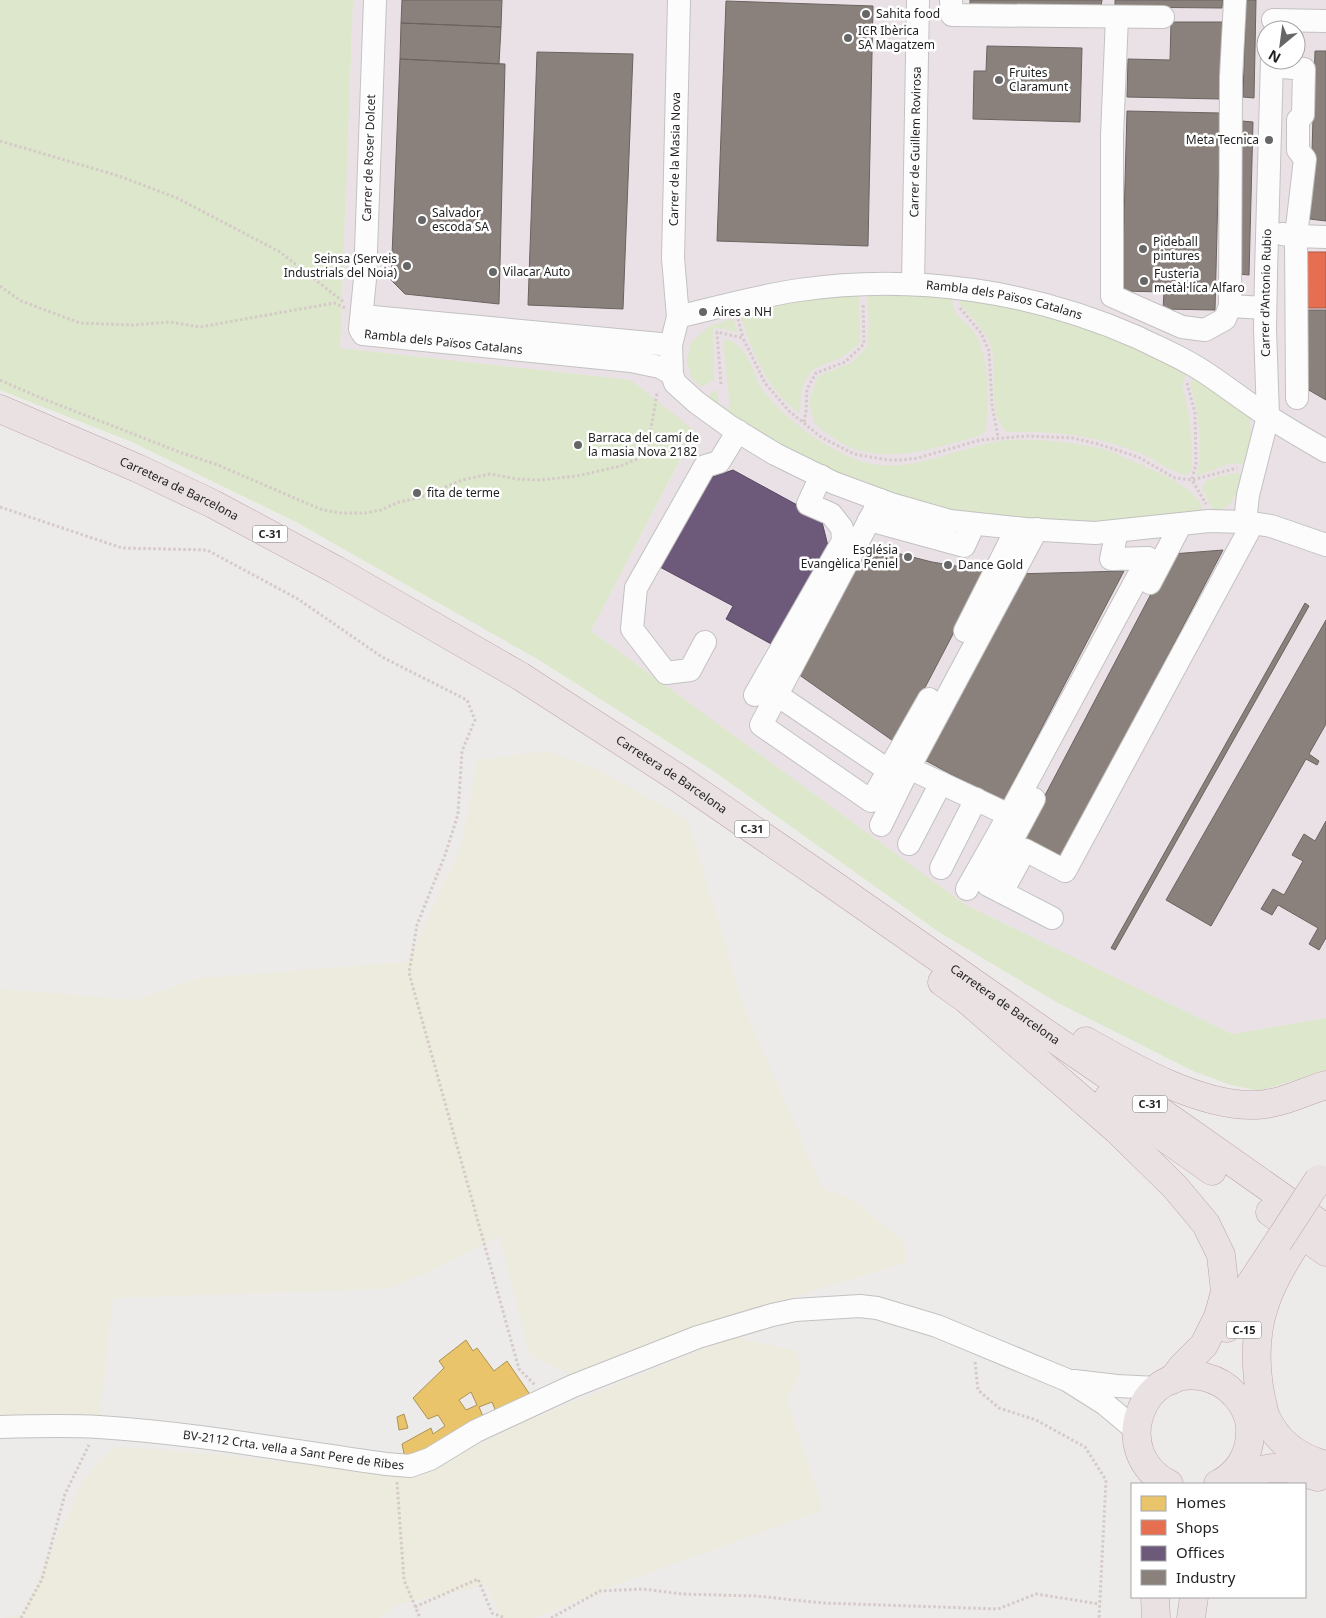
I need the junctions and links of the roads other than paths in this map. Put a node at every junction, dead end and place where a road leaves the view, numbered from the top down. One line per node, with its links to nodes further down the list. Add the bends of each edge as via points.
1 (375, 0): 19 (street, Carrer de Roser Dolcet)
2 (679, 0): 20 (street, Carrer de la Masia Nova, via 673,258)
3 (1235, 0): 17 (street, via 1231,77)
4 (951, 5): 5 (street); 6 (street, via 952,15)
5 (918, 6): 15 (street, Carrer de Guillem Rovirosa)
6 (1117, 17): 7 (street); 16 (street, via 1112,136)
7 (1163, 17)
8 (1274, 17): 9 (street)
9 (1326, 21)
10 (1272, 70): 12 (street, Carrer d'Antonio Rubio)
11 (1304, 70): 13 (street, via 1298,150 1305,159)
12 (1267, 235): 13 (street); 18 (street, Carrer d'Antonio Rubio)
13 (1296, 236): 14 (street); 24 (street)
14 (1326, 237)
15 (913, 284): 20 (street, Rambla dels Països Catalans, via 864,284 799,290); 21 (street, Rambla dels Països Catalans, via 958,287 1039,302)
16 (1112, 296): 17 (street, via 1182,327 1205,330 1226,319); 21 (street)
17 (1230, 306): 18 (street)
18 (1266, 308): 26 (street, Carrer d'Antonio Rubio)
19 (362, 316): 22 (street, Rambla dels Països Catalans); 23 (street, Rambla dels Països Catalans, via 360,329 363,334 631,361 660,367)
20 (678, 317): 22 (street)
21 (1107, 324): 26 (street, Rambla dels Països Catalans, via 1194,365)
22 (671, 345): 23 (street)
23 (673, 379): 27 (street, Rambla dels Països Catalans, via 696,402)
24 (1297, 398)
25 (0, 409): 39 (highway, Carretera de Barcelona / C-31, via 214,504 336,570)
26 (1268, 416): 28 (street, Rambla dels Països Catalans); 32 (street, Carrer d'Antonio Rubio, via 1248,495)
27 (738, 431): 29 (street, Rambla dels Països Catalans, via 775,454); 38 (street, via 719,462 705,466 636,588 632,629 666,673 690,670)
28 (1326, 451)
29 (821, 476): 30 (street, Rambla dels Països Catalans); 40 (street, via 808,504 831,514 842,528 843,541)
30 (880, 500): 31 (street); 33 (street, Rambla dels Països Catalans, via 950,521)
31 (869, 520): 33 (street, via 964,546); 40 (street)
32 (1248, 522): 34 (street, Rambla dels Països Catalans); 37 (street, Rambla dels Països Catalans, via 1271,526); 49 (street, Carrer d'Antonio Rubio, via 1065,871 1025,850)
33 (974, 524): 35 (street, Rambla dels Països Catalans)
34 (1182, 524): 36 (street, Rambla dels Països Catalans); 49 (street, via 988,885)
35 (1027, 529): 36 (street, Rambla dels Països Catalans); 41 (street, via 950,661)
36 (1117, 531): 44 (street, via 1111,559 1148,558)
37 (1326, 545)
38 (705, 642)
39 (527, 681): 51 (highway, Carretera de Barcelona / C-31, via 678,778); 52 (highway, via 530,694 754,847 966,999)
40 (766, 695): 41 (street); 41 (street, via 761,725 871,801)
41 (899, 769): 42 (street); 45 (street)
42 (941, 783): 43 (street); 46 (street)
43 (976, 799): 44 (street); 47 (street)
44 (1009, 815): 48 (street)
45 (880, 825)
46 (909, 844)
47 (941, 868)
48 (967, 889)
49 (1002, 892): 50 (street)
50 (1052, 918)
51 (973, 981): 53 (highway, via 993,984 1114,1057 1197,1095 1256,1105 1288,1099); 55 (highway, Carretera de Barcelona / C-31)
52 (986, 1017): 56 (highway, via 1011,1030); 59 (highway, via 1117,1130 1175,1187 1206,1224 1220,1255 1225,1292 1218,1317 1204,1345 1182,1367)
53 (1326, 1085)
54 (1324, 1181): 57 (highway, C-15)
55 (1326, 1228)
56 (1326, 1252)
57 (1284, 1253): 59 (highway, C-15, via 1247,1289 1211,1356); 60 (highway, C-15, via 1257,1298 1243,1333 1238,1367); 63 (highway, via 1265,1303 1256,1348 1265,1416 1296,1454)
58 (1068, 1380): 59 (street, via 1117,1386); 61 (street, BV-2112 Crta. vella a Sant Pere de Ribes, via 917,1319 864,1306 796,1310 698,1337 573,1386 476,1431 430,1459 410,1466 99,1427); 62 (street, via 1105,1404)
59 (1173, 1382): 60 (highway, C-15, via 1205,1377 1220,1382); 62 (highway, C-15, via 1150,1396 1141,1410)
60 (1242, 1403): 65 (highway, C-15, via 1249,1421 1250,1442 1242,1462)
61 (0, 1427)
62 (1136, 1430): 64 (highway, C-15, via 1139,1450)
63 (1326, 1464)
64 (1157, 1479)
65 (1225, 1480): 66 (highway, via 1272,1468 1287,1468)
66 (1326, 1480)
67 (1326, 1487): 68 (highway)
68 (1306, 1489)
69 (1155, 1598): 72 (highway)
70 (1181, 1598): 73 (highway)
71 (1194, 1598): 74 (highway)
72 (1156, 1618)
73 (1182, 1618)
74 (1191, 1618)

